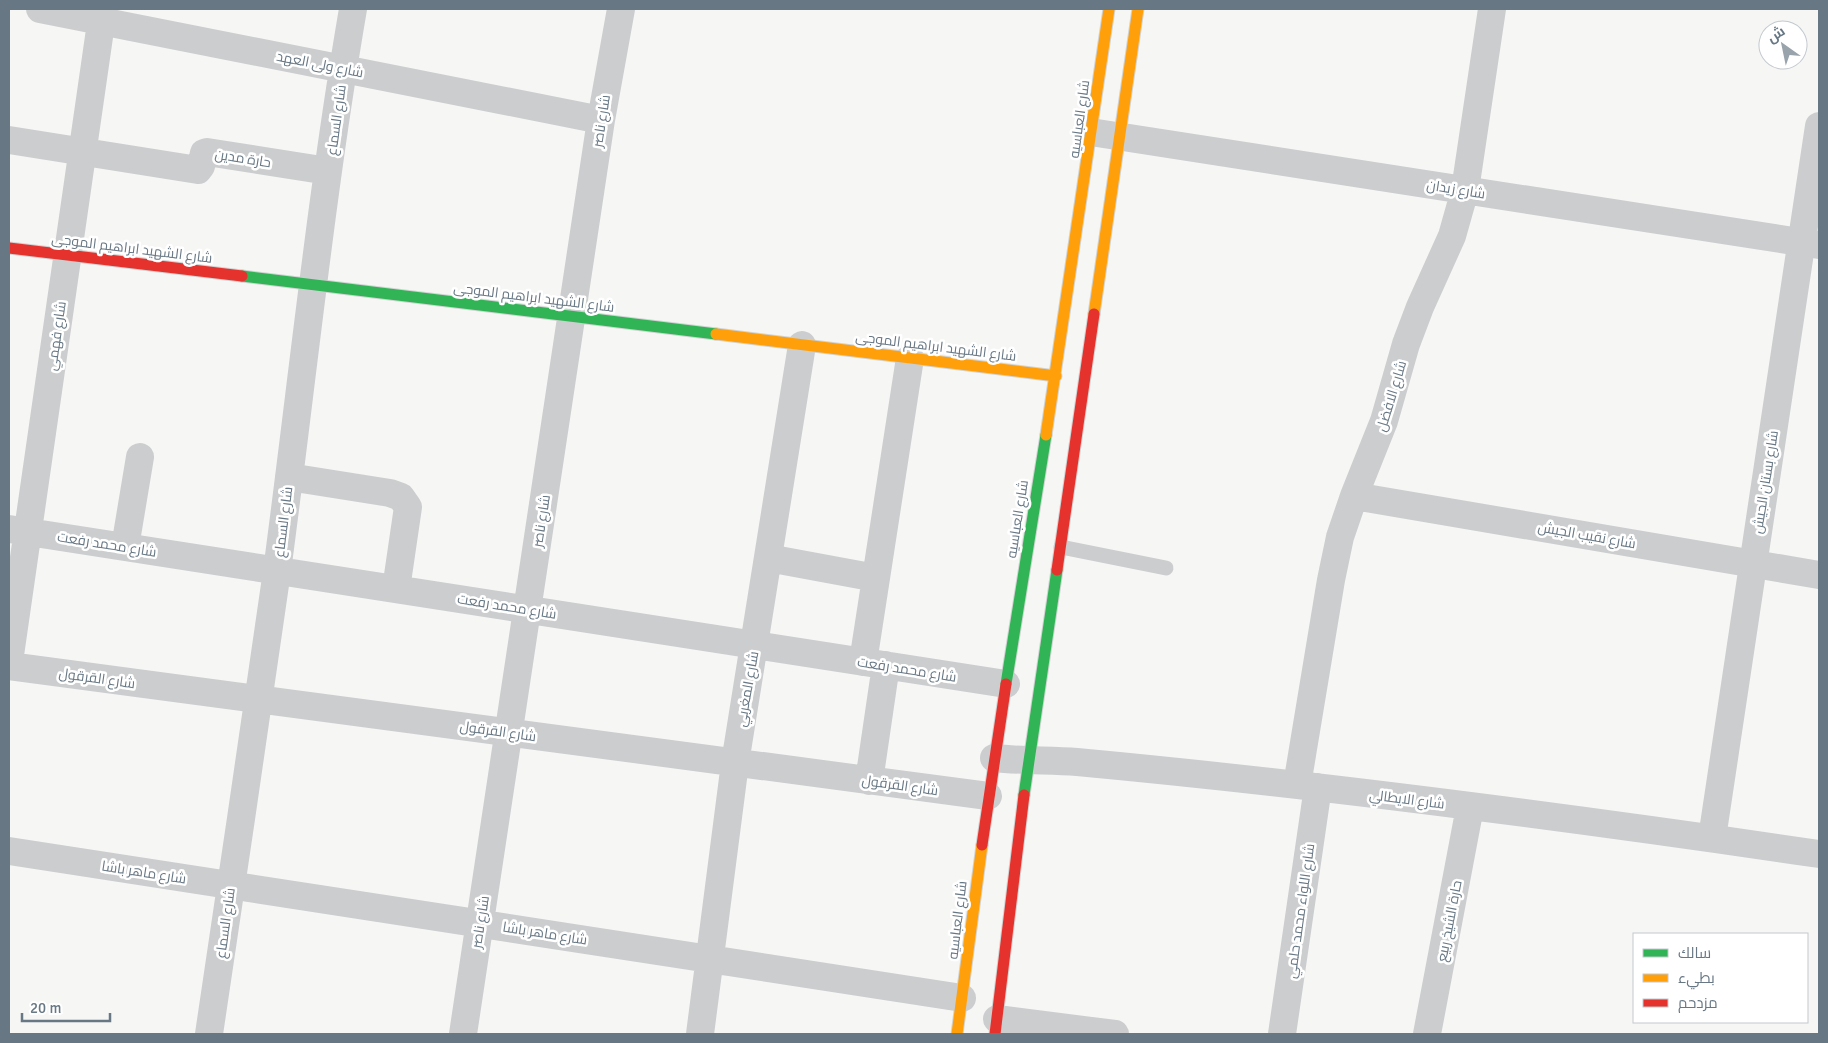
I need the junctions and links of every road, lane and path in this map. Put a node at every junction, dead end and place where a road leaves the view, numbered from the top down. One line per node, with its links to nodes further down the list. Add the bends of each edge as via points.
1 (40, 9): 7 (street, شارع ولى العهد)
2 (353, 9): 8 (street, شارع السماع)
3 (621, 9): 9 (street, شارع ناصر)
4 (1108, 9): 11 (main road, شارع العباسيه)
5 (1138, 9): 12 (main road)
6 (1492, 9): 16 (street, شارع الافضل)
7 (102, 15): 8 (street, شارع ولى العهد); 14 (street, شارع فهمي)
8 (343, 69): 9 (street, شارع ولى العهد); 15 (street, شارع السماع)
9 (601, 120): 21 (street, شارع ناصر)
10 (1819, 126): 17 (street, شارع بستان الجيش)
11 (1092, 132): 12 (street, شارع زيدان); 24 (main road, شارع العباسيه)
12 (1120, 136): 16 (street, شارع زيدان); 30 (main road)
13 (9, 140): 14 (street)
14 (82, 152): 15 (street, حارة مدين, via 198,170 207,152); 19 (street, شارع فهمي)
15 (328, 171): 20 (street, شارع السماع)
16 (1465, 190): 17 (street, شارع زيدان); 27 (street, شارع الافضل, via 1452,236 1416,316 1384,421)
17 (1810, 244): 32 (street, شارع بستان الجيش)
18 (9, 248): 19 (main road, شارع الشهيد ابراهيم الموجى)
19 (67, 255): 20 (main road, شارع الشهيد ابراهيم الموجى); 28 (street, شارع فهمي)
20 (313, 285): 21 (main road, شارع الشهيد ابراهيم الموجى); 26 (street, شارع السماع)
21 (571, 317): 22 (main road, شارع الشهيد ابراهيم الموجى); 38 (street, شارع ناصر)
22 (802, 345): 23 (main road, شارع الشهيد ابراهيم الموجى); 31 (street, شارع المغربي)
23 (910, 358): 24 (main road, شارع الشهيد ابراهيم الموجى); 36 (street)
24 (1056, 376): 42 (main road, شارع العباسيه)
25 (140, 457): 29 (street)
26 (289, 477): 34 (street, شارع السماع); 37 (street, via 401,497 408,507)
27 (1354, 496): 32 (street, شارع نقيب الجيش); 49 (street, شارع الافضل, via 1336,559)
28 (18, 530): 29 (street, شارع محمد رفعت); 40 (street, شارع فهمي)
29 (125, 547): 34 (street, شارع محمد رفعت)
30 (1061, 547): 33 (lane); 46 (main road)
31 (768, 558): 36 (street); 39 (street, شارع المغربي)
32 (1753, 564): 35 (street, شارع نقيب الجيش); 52 (street, شارع بستان الجيش)
33 (1166, 568)
34 (277, 570): 37 (street, شارع محمد رفعت); 43 (street, شارع السماع)
35 (1819, 575)
36 (876, 578): 41 (street)
37 (396, 589): 38 (street, شارع محمد رفعت)
38 (528, 610): 39 (street, شارع محمد رفعت); 44 (street, شارع ناصر)
39 (754, 645): 41 (street, شارع محمد رفعت); 47 (street, شارع المغربي)
40 (9, 664): 43 (street, شارع القرقول)
41 (875, 664): 42 (street, شارع محمد رفعت); 48 (street)
42 (1006, 684): 45 (main road, شارع العباسيه)
43 (258, 699): 44 (street, شارع القرقول); 55 (street, شارع السماع)
44 (509, 732): 47 (street, شارع القرقول); 56 (street, شارع ناصر)
45 (994, 758): 46 (street, شارع الايطالي); 50 (main road, شارع العباسيه)
46 (1028, 761): 49 (street, شارع الايطالي, via 1075,762); 59 (main road)
47 (734, 763): 48 (street, شارع القرقول); 57 (street, شارع المغربي)
48 (869, 780): 50 (street, شارع القرقول)
49 (1307, 786): 51 (street, شارع الايطالي); 65 (street, شارع اللواء محمد حلمي)
50 (988, 796): 58 (main road, شارع العباسيه)
51 (1470, 807): 52 (street, شارع الايطالي); 66 (street, حارة الشيخ ربيع)
52 (1712, 838): 54 (street, شارع الايطالي)
53 (9, 851): 55 (street, شارع ماهر باشا)
54 (1819, 854)
55 (231, 885): 56 (street, شارع ماهر باشا); 60 (street, شارع السماع)
56 (480, 923): 57 (street, شارع ماهر باشا); 61 (street, شارع ناصر)
57 (710, 958): 58 (street, شارع ماهر باشا); 62 (street, شارع المغربي)
58 (962, 998): 63 (main road, شارع العباسيه)
59 (996, 1027): 64 (street)
60 (209, 1034)
61 (463, 1034)
62 (700, 1034)
63 (957, 1034)
64 (1114, 1034)
65 (1282, 1034)
66 (1427, 1034)

